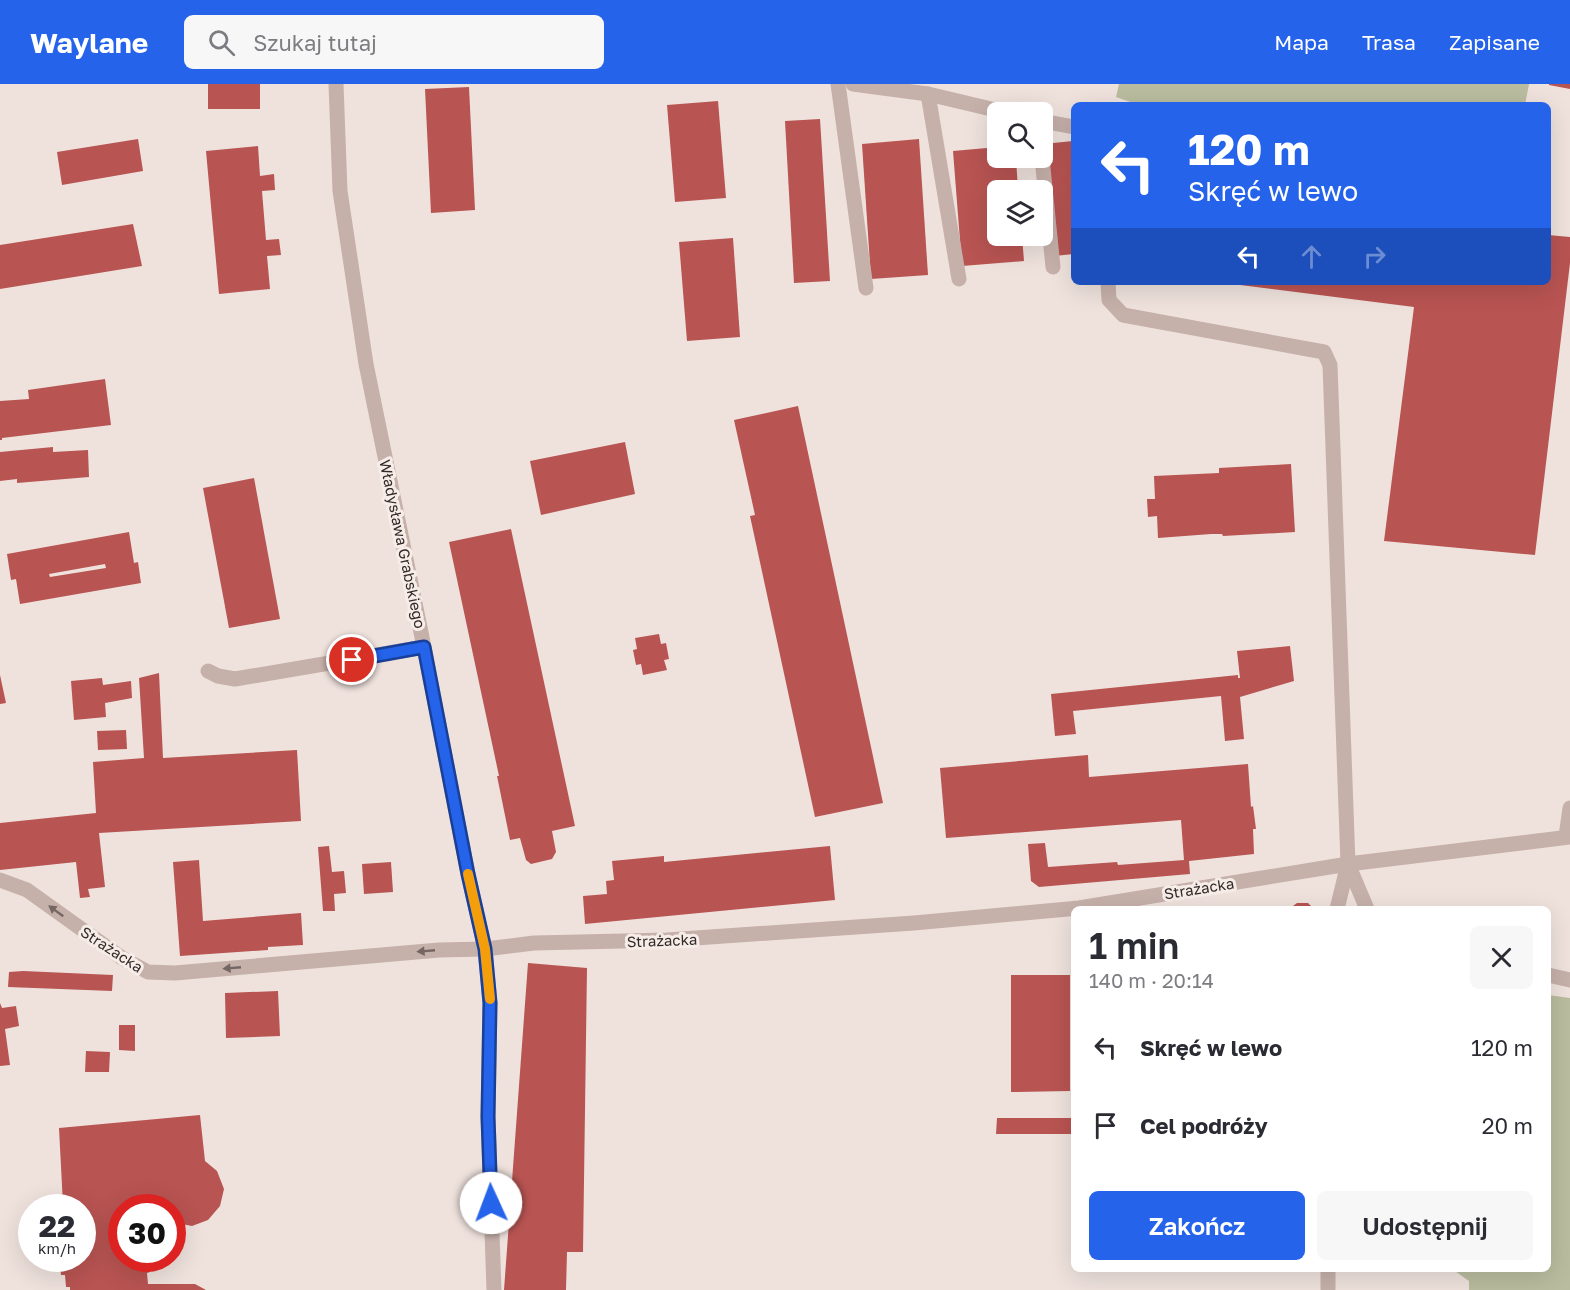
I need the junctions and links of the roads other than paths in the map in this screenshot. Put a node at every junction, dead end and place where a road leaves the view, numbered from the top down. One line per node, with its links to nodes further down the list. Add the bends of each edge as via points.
1 (336, 84): 13 (street, Władysława Grabskiego, via 339,191 362,341)
2 (838, 84): 12 (street)
3 (853, 84): 4 (street)
4 (928, 94): 5 (street); 10 (street)
5 (987, 108)
6 (1053, 124): 7 (street)
7 (1071, 127)
8 (1043, 168): 9 (street)
9 (1053, 267)
10 (959, 279)
11 (1108, 285): 17 (street, via 1109,300 1123,315 1324,352 1330,365)
12 (866, 288)
13 (424, 647): 14 (street, via 235,679); 23 (street, Władysława Grabskiego)
14 (208, 671)
15 (1570, 808): 16 (street)
16 (1568, 836): 17 (street, Strażacka)
17 (1348, 864): 19 (street, Strażacka); 20 (street); 21 (street)
18 (0, 880): 23 (street, Strażacka, one-way to 18, via 148,972 27,890)
19 (1092, 906)
20 (1338, 906)
21 (1365, 906)
22 (1071, 909): 23 (street, Strażacka, via 803,932 534,943)
23 (485, 949): 27 (street, Władysława Grabskiego, via 490,1003 488,1117)
24 (1551, 976): 25 (street)
25 (1570, 980)
26 (1328, 1272): 28 (street)
27 (494, 1290)
28 (1328, 1290)

